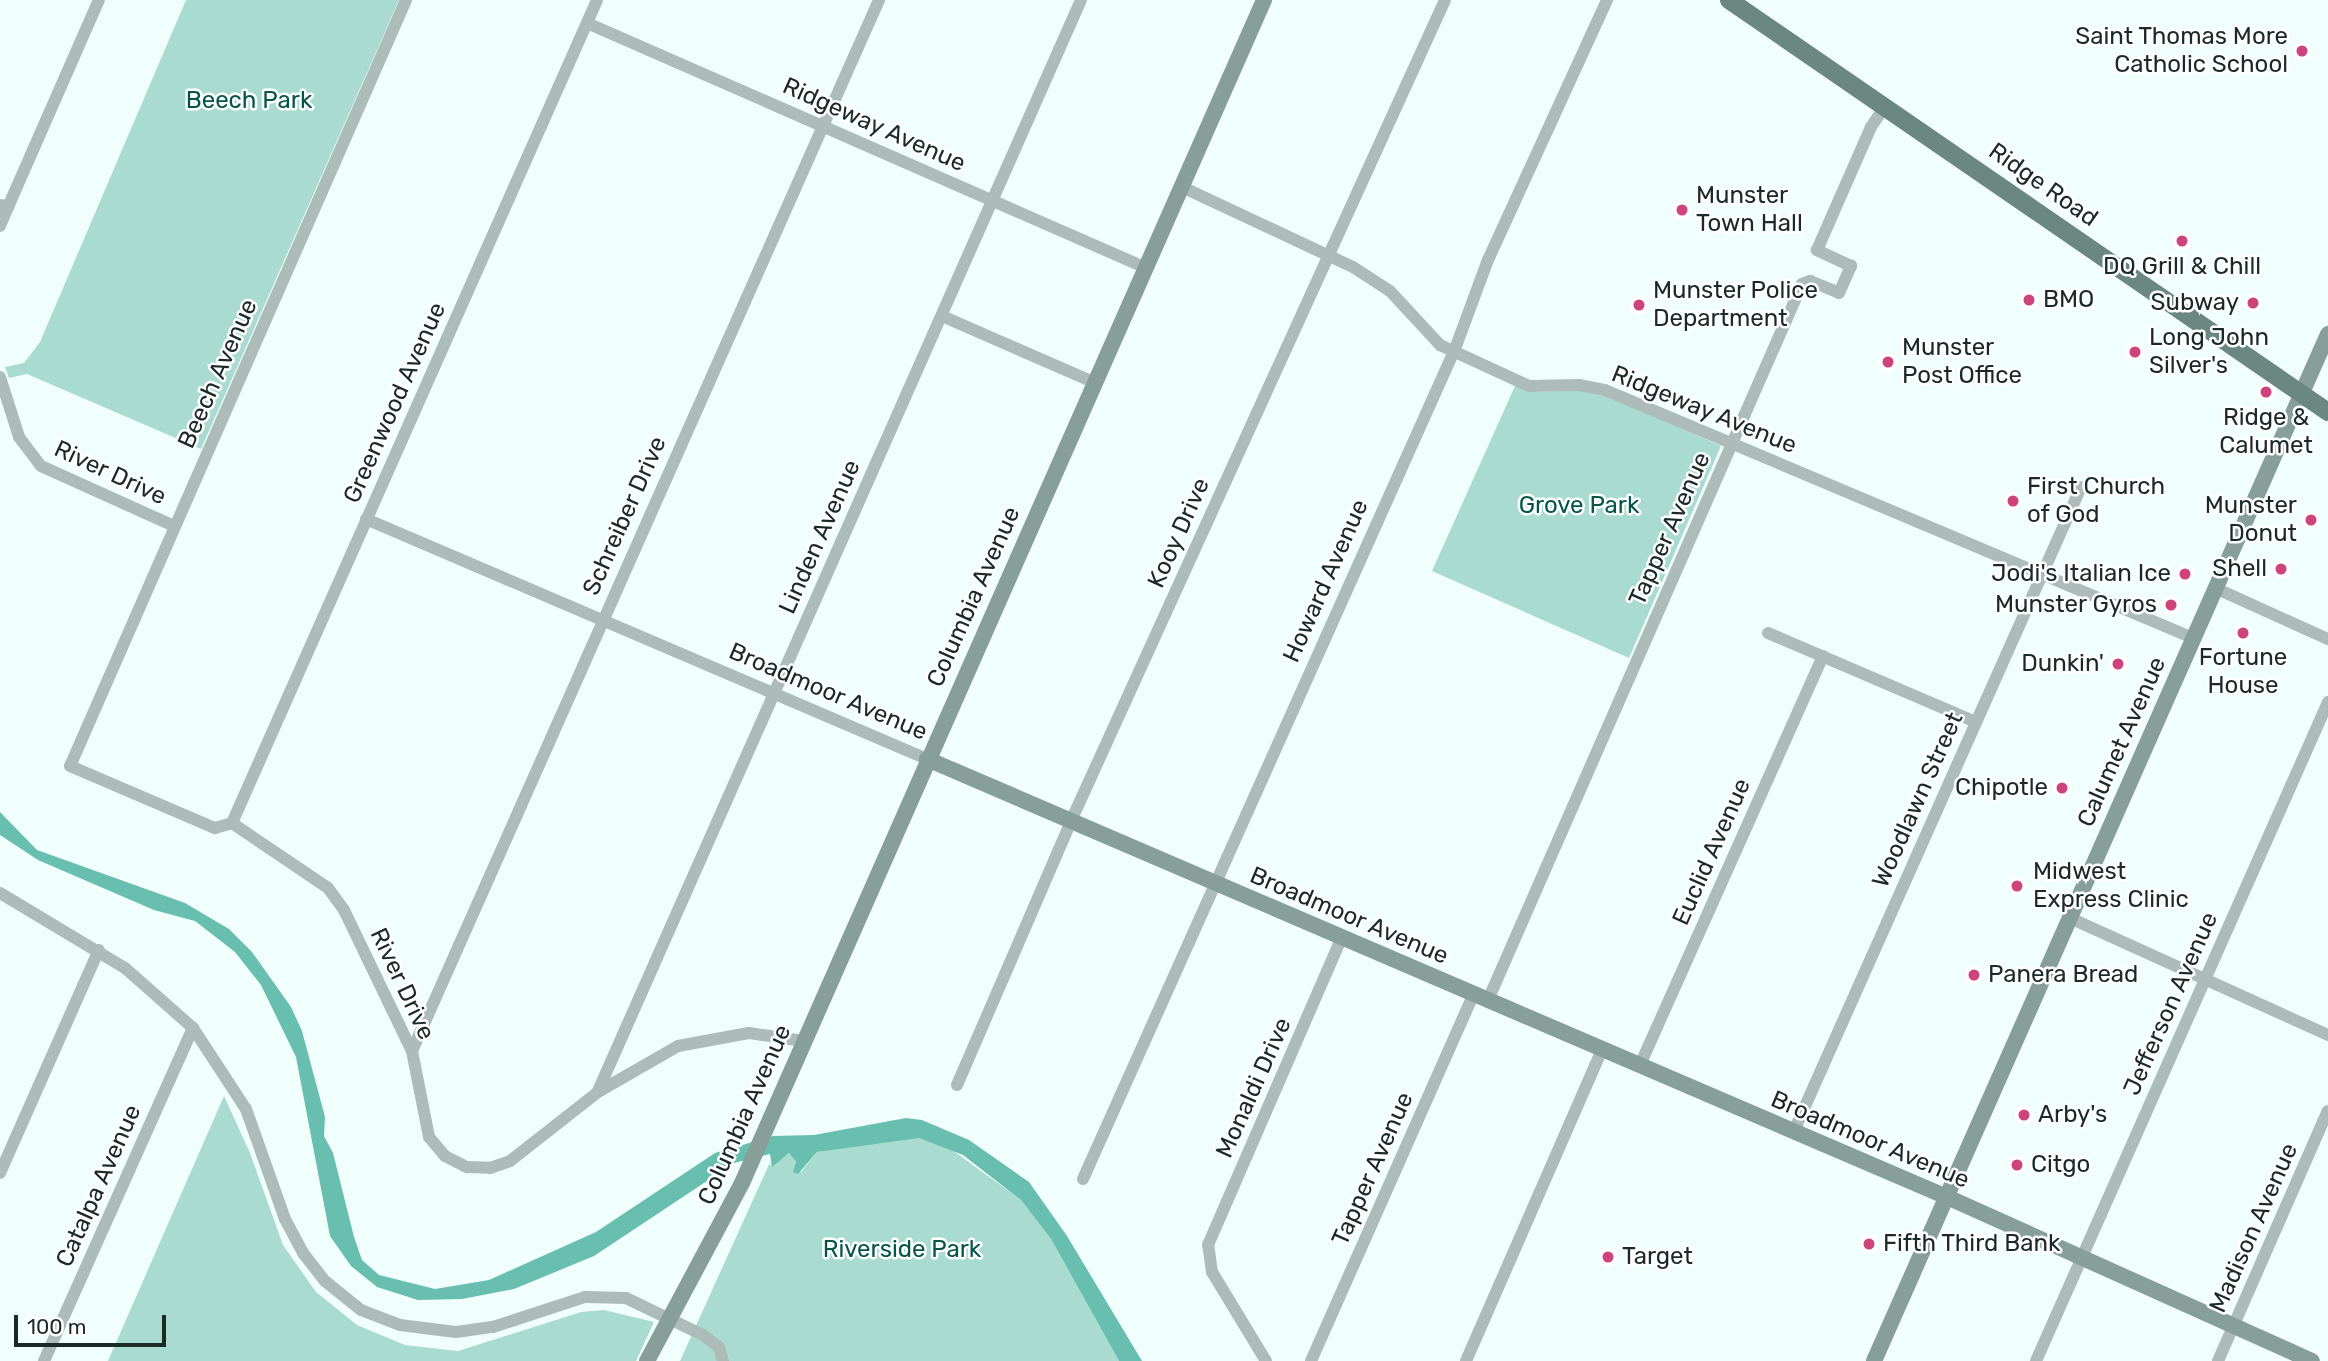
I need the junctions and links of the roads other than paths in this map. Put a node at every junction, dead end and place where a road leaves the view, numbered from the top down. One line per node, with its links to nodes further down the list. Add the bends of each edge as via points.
1 (99, 0): 15 (street)
2 (406, 0): 29 (street, Beech Avenue)
3 (597, 0): 10 (street, Greenwood Avenue)
4 (879, 0): 12 (street, Schreiber Drive)
5 (1081, 0): 14 (street, Linden Avenue)
6 (1264, 0): 13 (street, Columbia Avenue)
7 (1445, 0): 17 (street, Kooy Drive)
8 (1607, 0): 21 (street, Howard Avenue, via 1488,260)
9 (1729, 0): 11 (main road, Ridge Road)
10 (587, 23): 12 (street, Ridgeway Avenue); 28 (street, Greenwood Avenue)
11 (1886, 105): 24 (main road, Ridge Road); 26 (street, Tapper Avenue, via 1871,127 1817,250 1851,267 1839,293 1810,281 1802,284)
12 (824, 126): 14 (street, Ridgeway Avenue); 32 (street, Schreiber Drive)
13 (1182, 187): 17 (street, Ridgeway Avenue); 18 (street, Columbia Avenue)
14 (994, 201): 18 (street, Ridgeway Avenue); 19 (street, Linden Avenue)
15 (4, 206): 16 (street)
16 (0, 226)
17 (1327, 256): 21 (street, Ridgeway Avenue, via 1390,291 1432,339); 42 (street, Kooy Drive)
18 (1144, 267): 23 (street, Columbia Avenue)
19 (942, 316): 23 (street); 37 (street, Linden Avenue)
20 (2328, 334): 24 (street, Calumet Avenue)
21 (1455, 349): 26 (street, Ridgeway Avenue, via 1529,386 1579,385 1605,390); 44 (street, Howard Avenue)
22 (0, 377): 29 (street, River Drive, via 19,437 41,466)
23 (1094, 382): 40 (street, Columbia Avenue)
24 (2301, 393): 25 (main road, Ridge Road); 31 (street, Calumet Avenue)
25 (2328, 412)
26 (1731, 443): 30 (street, Ridgeway Avenue); 50 (street, Tapper Avenue)
27 (2081, 487): 30 (street, Woodlawn Street)
28 (366, 519): 32 (street, Broadmoor Avenue); 43 (street, Greenwood Avenue)
29 (174, 526): 41 (street, Beech Avenue)
30 (2043, 573): 34 (street, Ridgeway Avenue); 39 (street, Woodlawn Street)
31 (2215, 588): 34 (street, Calumet Avenue); 35 (street)
32 (603, 619): 37 (street, Broadmoor Avenue); 55 (street, Schreiber Drive)
33 (1768, 633): 36 (street)
34 (2193, 638): 46 (street, Calumet Avenue)
35 (2328, 639)
36 (1823, 656): 39 (street); 56 (street, Euclid Avenue)
37 (774, 694): 40 (street, Broadmoor Avenue); 58 (street, Linden Avenue)
38 (2328, 702): 49 (street, Jefferson Avenue)
39 (1976, 722): 60 (street, Woodlawn Street)
40 (927, 759): 42 (street, Broadmoor Avenue); 53 (street, Columbia Avenue)
41 (70, 766): 43 (street, River Drive, via 215,828)
42 (1071, 821): 44 (street, Broadmoor Avenue); 57 (street, Kooy Drive)
43 (232, 823): 55 (street, River Drive, via 309,872 337,899)
44 (1213, 882): 47 (street, Broadmoor Avenue); 62 (street, Howard Avenue)
45 (0, 893): 48 (street)
46 (2070, 918): 49 (street); 63 (street, Calumet Avenue)
47 (1342, 937): 50 (street, Broadmoor Avenue); 70 (street, Monaldi Drive, via 1206,1255)
48 (99, 950): 51 (street, via 150,987); 61 (street)
49 (2206, 979): 52 (street); 64 (street, Jefferson Avenue)
50 (1481, 997): 54 (street, Broadmoor Avenue); 71 (street, Tapper Avenue)
51 (193, 1028): 65 (street, via 246,1109 294,1238 320,1275 361,1310 400,1325 456,1332 493,1327 562,1303 605,1296 626,1298); 67 (street, Catalpa Avenue)
52 (2328, 1035)
53 (803, 1041): 58 (street, River Drive, via 748,1033 704,1038 653,1057); 65 (street, Columbia Avenue, via 742,1182)
54 (1602, 1049): 56 (street, Broadmoor Avenue); 72 (street)
55 (412, 1051): 58 (street, River Drive, via 429,1137 445,1156 467,1167 490,1168 510,1161)
56 (1640, 1065): 60 (street, Broadmoor Avenue)
57 (957, 1085)
58 (598, 1092)
59 (2328, 1111): 66 (street, Madison Avenue)
60 (1794, 1131): 63 (street, Broadmoor Avenue)
61 (0, 1173)
62 (1083, 1180)
63 (1947, 1197): 64 (street, Broadmoor Avenue); 73 (street, Calumet Avenue)
64 (2082, 1258): 66 (street, Broadmoor Avenue); 74 (street, Jefferson Avenue)
65 (673, 1318): 68 (street, Columbia Avenue); 69 (street, via 719,1347)
66 (2233, 1326): 75 (street, Madison Avenue); 76 (street, Broadmoor Avenue)
67 (44, 1361)
68 (647, 1361)
69 (723, 1361)
70 (1266, 1361)
71 (1311, 1361)
72 (1466, 1361)
73 (1874, 1361)
74 (2036, 1361)
75 (2218, 1361)
76 (2312, 1361)

